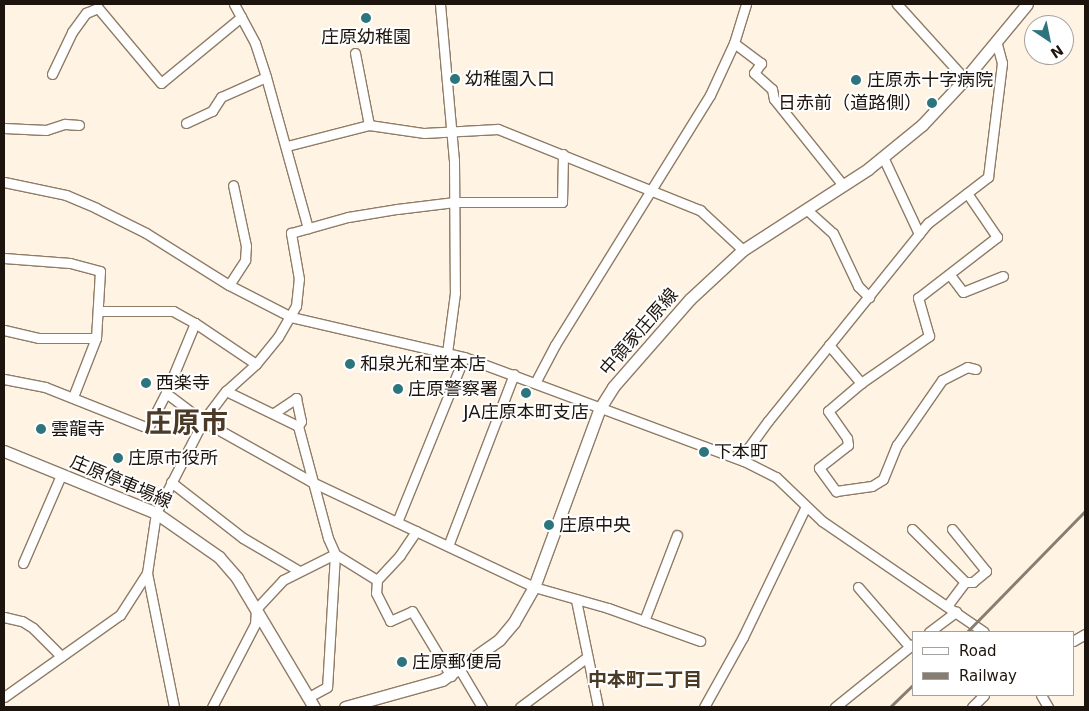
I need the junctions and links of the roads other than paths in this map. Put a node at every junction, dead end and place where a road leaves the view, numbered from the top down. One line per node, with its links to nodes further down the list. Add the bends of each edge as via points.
1 (234, 4): 6 (street)
2 (440, 4): 17 (street, via 447,52)
3 (746, 4): 8 (street)
4 (897, 4): 12 (street)
5 (1027, 4): 7 (main road, 中領家庄原線)
6 (242, 17): 10 (street, via 160,83 98,8 86,13 72,32); 11 (street)
7 (996, 41): 12 (main road, 中領家庄原線); 25 (street, via 1002,63 988,177)
8 (734, 43): 23 (street, via 761,63 754,73 772,89 774,99); 24 (street, via 710,95)
9 (355, 53): 15 (street)
10 (52, 74)
11 (266, 78): 13 (street, via 221,97 212,111); 18 (street)
12 (965, 79): 20 (main road, 中領家庄原線, via 922,125)
13 (186, 123)
14 (79, 125): 16 (street, via 64,124 46,130)
15 (369, 126): 17 (street, via 424,133); 18 (street)
16 (4, 128)
17 (451, 130): 19 (street, via 498,129); 26 (street)
18 (287, 146): 28 (street)
19 (564, 154): 24 (street); 26 (street, via 562,202)
20 (883, 157): 23 (main road, 中領家庄原線); 29 (street)
21 (4, 182): 34 (street, via 66,195 96,208 146,232)
22 (232, 185): 34 (street, via 246,246 245,260)
23 (843, 185): 27 (main road, 中領家庄原線)
24 (652, 189): 30 (street, via 700,210); 48 (street)
25 (967, 193): 29 (street); 32 (street, via 997,237)
26 (455, 202): 28 (street, via 348,217); 42 (street, via 455,293)
27 (806, 209): 30 (main road, 中領家庄原線); 35 (street, via 833,233 858,286)
28 (308, 228): 37 (street, via 291,233 299,279 296,306)
29 (918, 234): 35 (street)
30 (743, 250): 53 (main road, 中領家庄原線, via 659,333)
31 (4, 258): 36 (street, via 70,263 100,271)
32 (950, 275): 33 (street, via 963,292); 49 (street, via 918,298 929,336)
33 (1003, 276)
34 (229, 285): 37 (street)
35 (869, 297): 41 (street)
36 (100, 311): 38 (street, via 172,311); 40 (street)
37 (291, 317): 42 (street); 44 (street)
38 (196, 322): 44 (street); 51 (street)
39 (4, 330): 40 (street, via 39,338)
40 (96, 338): 52 (street)
41 (829, 345): 49 (street); 58 (street, via 749,447)
42 (447, 353): 43 (street)
43 (464, 357): 46 (street); 64 (street)
44 (256, 364): 50 (street)
45 (976, 369): 49 (street, via 967,367 942,380 896,445 882,479 872,486 836,491 819,468 848,445 847,438 828,411)
46 (514, 374): 48 (street); 69 (street)
47 (4, 379): 52 (street, via 45,387)
48 (535, 383): 53 (street)
49 (861, 383)
50 (226, 390): 54 (street); 55 (street)
51 (166, 394): 52 (street, via 148,428); 55 (street)
52 (73, 397)
53 (600, 408): 58 (street); 76 (main road, 中領家庄原線)
54 (274, 413): 56 (street); 56 (street, via 296,398 301,421)
55 (203, 421): 60 (street); 61 (street)
56 (298, 426): 61 (street)
57 (4, 451): 59 (main road, 庄原停車場線)
58 (744, 461): 62 (street, via 776,477)
59 (61, 476): 63 (main road, 庄原停車場線); 71 (street)
60 (171, 482): 63 (street); 72 (street, via 243,538)
61 (312, 482): 64 (street); 70 (street)
62 (805, 508): 79 (street); 103 (street, via 744,637)
63 (156, 513): 73 (street); 80 (main road, 庄原停車場線, via 219,557)
64 (397, 522): 67 (street)
65 (912, 529): 75 (street)
66 (952, 529): 75 (street, via 986,571 973,582)
67 (416, 531): 69 (street); 74 (street)
68 (677, 535): 83 (street)
69 (448, 546): 76 (street)
70 (336, 554): 72 (street); 74 (street); 96 (street, via 327,687)
71 (23, 562)
72 (299, 572): 80 (street, via 283,580)
73 (147, 573): 90 (street, via 120,615); 97 (street)
74 (377, 580): 92 (street, via 376,593 390,620 412,611)
75 (964, 582): 79 (street)
76 (534, 588): 78 (street); 92 (main road, 中領家庄原線, via 514,622 498,640)
77 (858, 588): 89 (street)
78 (576, 600): 83 (street); 91 (street)
79 (947, 606): 81 (street)
80 (256, 608): 96 (main road, 庄原停車場線); 98 (street, via 252,632)
81 (956, 612): 84 (street); 85 (street)
82 (4, 617): 90 (street, via 22,621 33,628)
83 (644, 622): 88 (street)
84 (930, 631)
85 (983, 631)
86 (1085, 634): 87 (street)
87 (1074, 640)
88 (700, 641)
89 (911, 646): 104 (street)
90 (61, 656): 95 (street)
91 (587, 657): 101 (street); 102 (street)
92 (456, 673): 99 (main road, 中領家庄原線); 100 (street)
93 (983, 696): 105 (street)
94 (1042, 696): 106 (street)
95 (4, 697)
96 (312, 702)
97 (174, 707)
98 (212, 707)
99 (345, 707)
100 (482, 707)
101 (520, 707)
102 (598, 707)
103 (704, 707)
104 (835, 707)
105 (972, 707)
106 (1048, 707)

